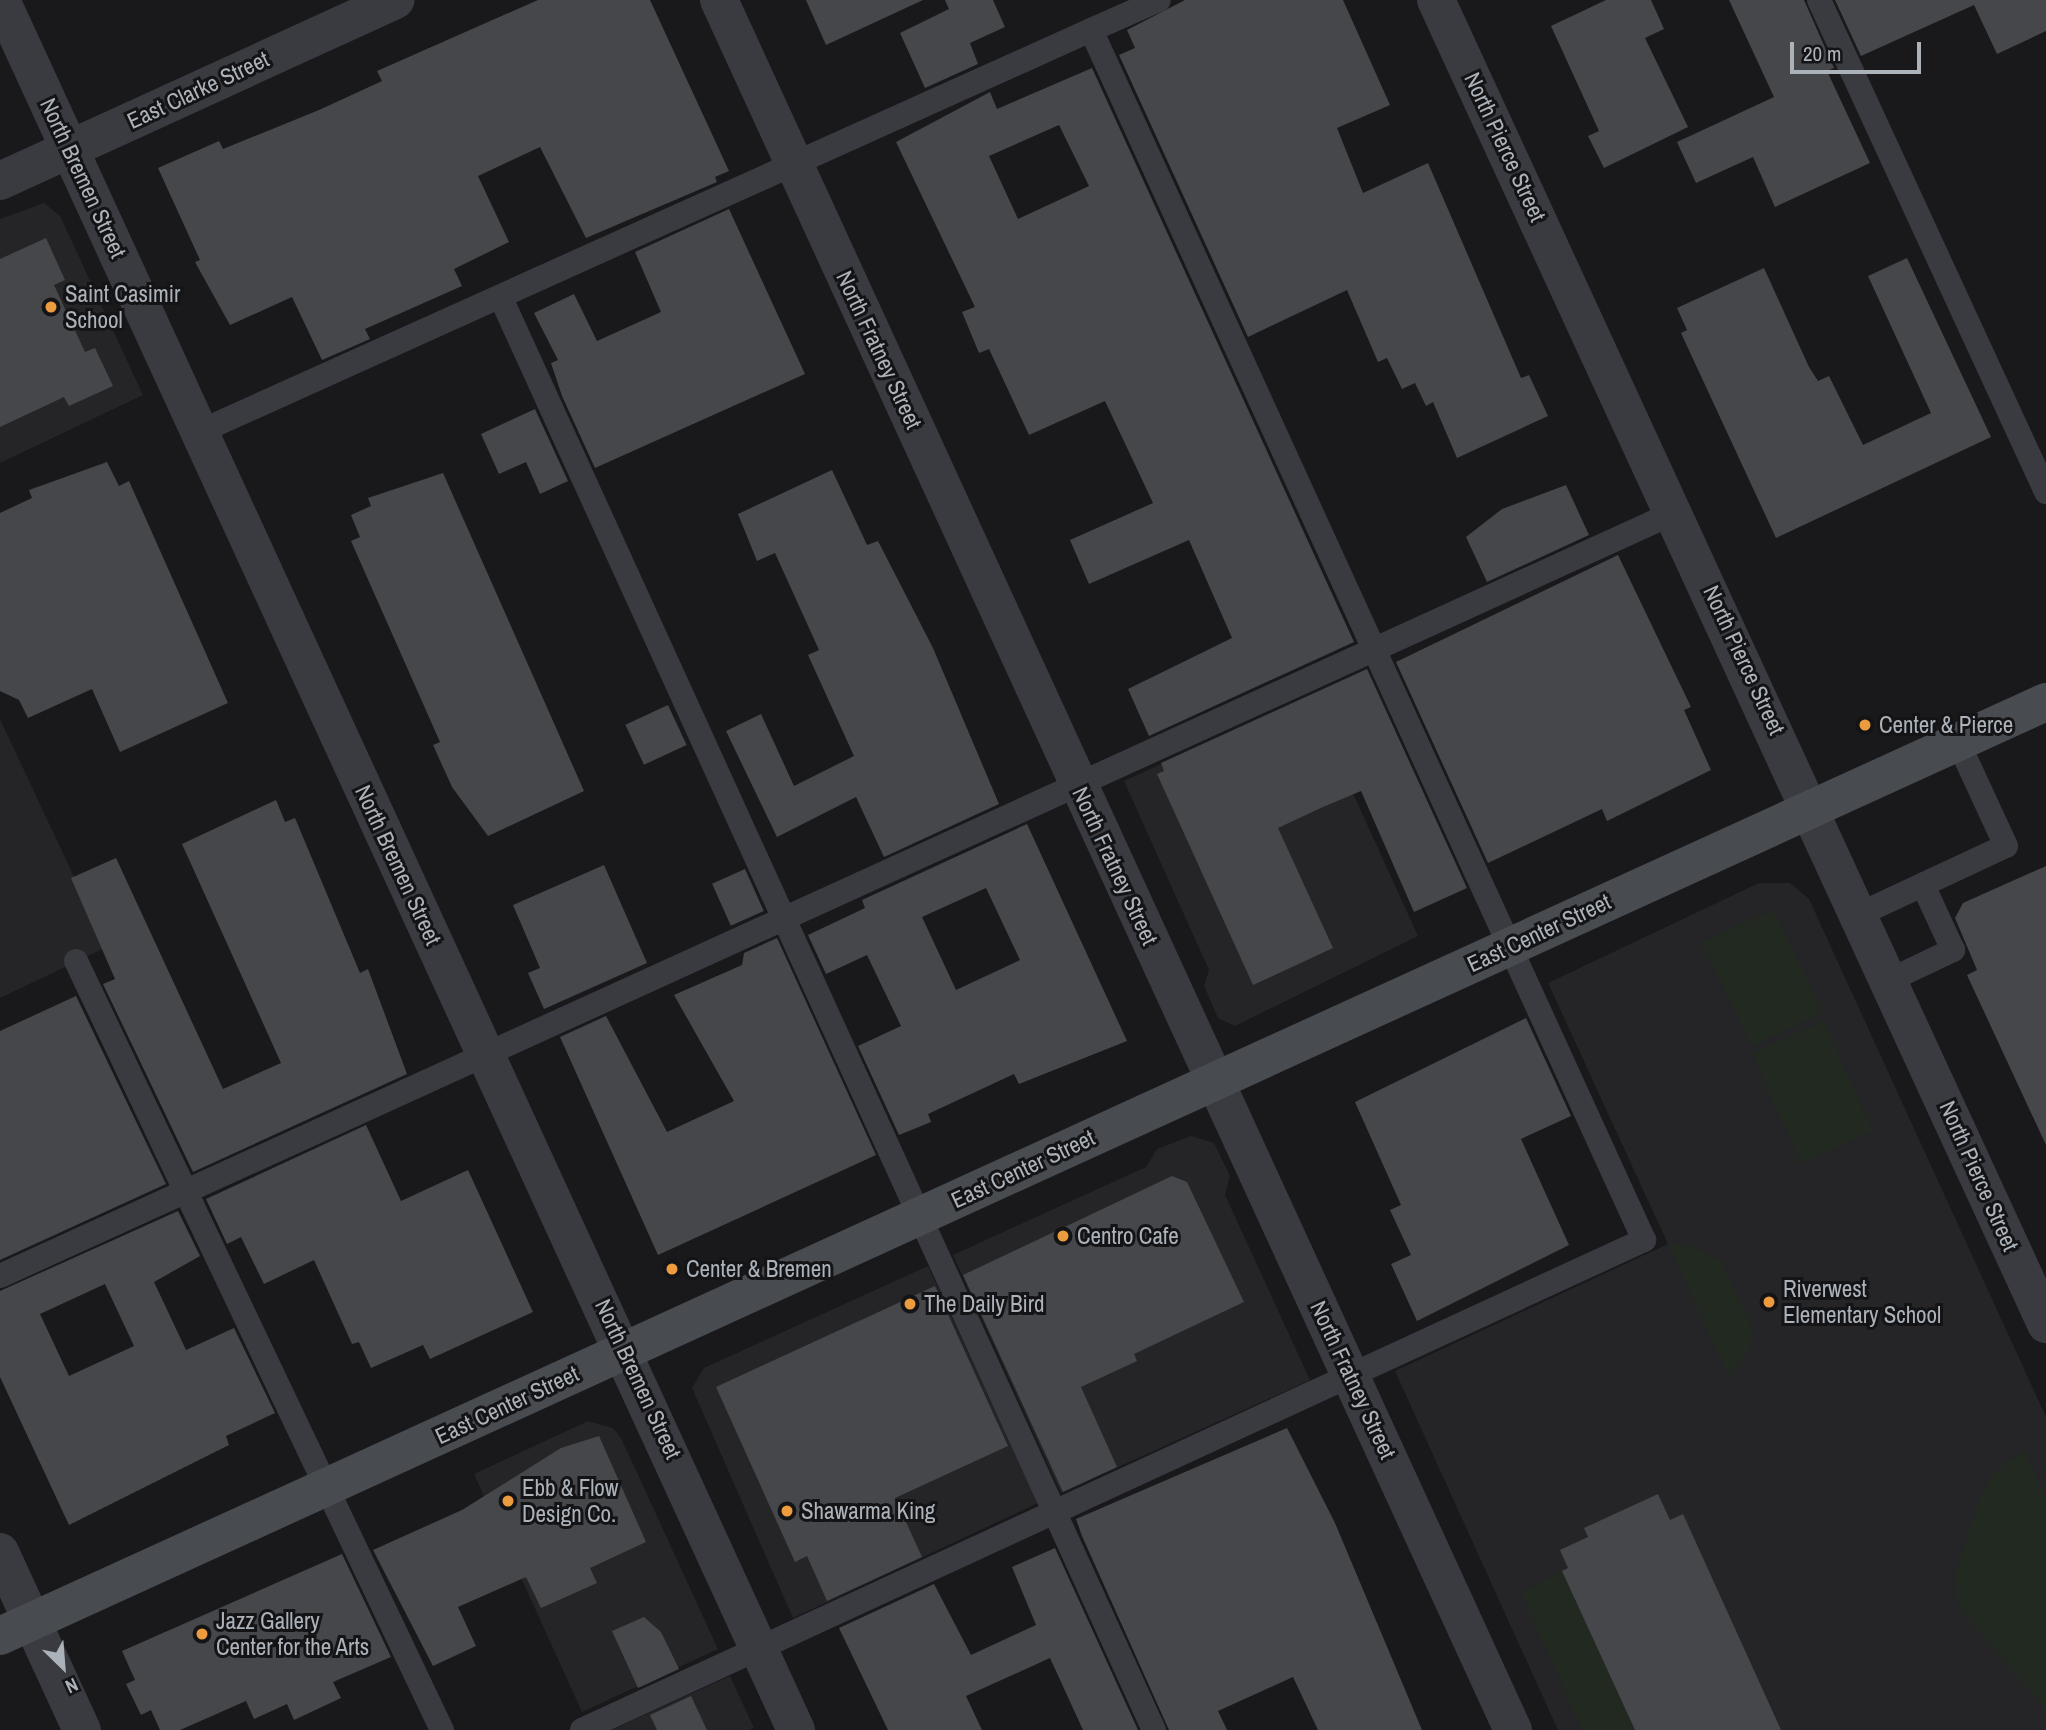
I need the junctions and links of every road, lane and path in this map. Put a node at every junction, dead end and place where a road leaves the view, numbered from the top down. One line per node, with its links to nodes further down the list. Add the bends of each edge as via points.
1 (1, 0): 8 (street, North Bremen Street)
2 (719, 0): 9 (street, North Fratney Street)
3 (1160, 0): 7 (lane)
4 (1436, 0): 14 (street, North Pierce Street)
5 (1819, 0): 13 (lane)
6 (374, 5): 8 (street, East Clarke Street)
7 (1091, 30): 9 (lane); 15 (lane)
8 (69, 149): 10 (street, East Clarke Street); 12 (street, North Bremen Street)
9 (796, 167): 11 (lane); 18 (street, North Fratney Street)
10 (0, 181)
11 (500, 298): 12 (lane); 22 (lane)
12 (199, 432): 26 (street, North Bremen Street)
13 (2046, 492)
14 (1676, 512): 15 (lane); 19 (street, North Pierce Street)
15 (1378, 650): 18 (lane); 23 (lane)
16 (2046, 702): 17 (street, East Center Street)
17 (1958, 742): 19 (street, East Center Street); 20 (lane, via 2006,846)
18 (1078, 785): 22 (lane); 27 (street, North Fratney Street)
19 (1812, 808): 21 (street, North Pierce Street); 23 (street, East Center Street)
20 (1923, 885): 21 (lane); 25 (lane, via 1953,950)
21 (1860, 914): 25 (street, North Pierce Street)
22 (787, 921): 26 (lane); 29 (lane)
23 (1513, 945): 27 (street, East Center Street); 33 (lane, via 1644,1240)
24 (75, 961): 28 (lane)
25 (1890, 980): 31 (street, North Pierce Street)
26 (486, 1058): 28 (lane); 32 (street, North Bremen Street)
27 (1216, 1081): 29 (street, East Center Street); 33 (street, North Fratney Street)
28 (186, 1190): 30 (lane); 34 (lane)
29 (920, 1217): 32 (street, East Center Street); 35 (lane)
30 (0, 1276)
31 (2046, 1324)
32 (626, 1351): 34 (street, East Center Street); 38 (street, North Bremen Street)
33 (1351, 1376): 35 (lane); 44 (street, North Fratney Street)
34 (329, 1487): 37 (street, East Center Street); 40 (lane)
35 (1055, 1512): 38 (lane); 43 (lane)
36 (0, 1552): 37 (street)
37 (16, 1629): 39 (street)
38 (760, 1649): 41 (lane); 42 (street, North Bremen Street)
39 (82, 1730)
40 (442, 1730)
41 (582, 1730)
42 (796, 1730)
43 (1154, 1730)
44 (1513, 1730)

